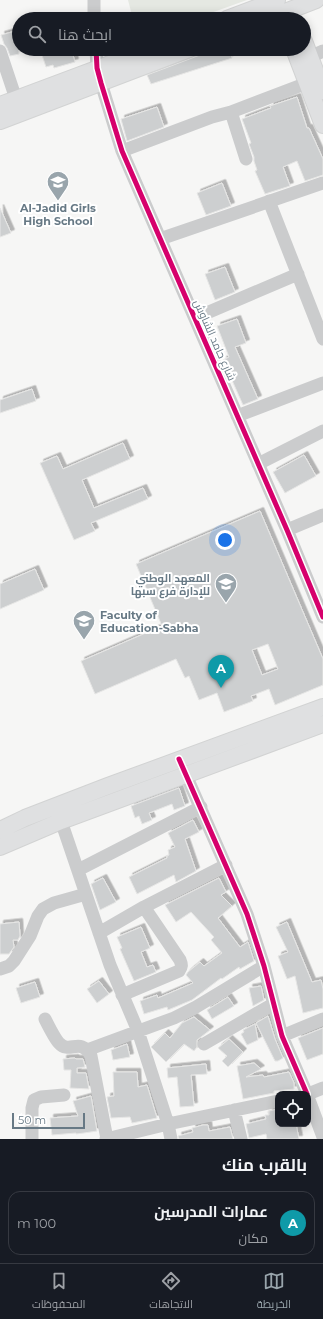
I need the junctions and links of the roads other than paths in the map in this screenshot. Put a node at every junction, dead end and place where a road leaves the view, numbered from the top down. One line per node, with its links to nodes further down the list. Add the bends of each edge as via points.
1 (94, 0): 4 (street)
2 (316, 0): 3 (main road)
3 (281, 9): 5 (main road)
4 (94, 12)
5 (265, 12)
6 (0, 51): 15 (street)
7 (317, 54): 14 (main road)
8 (97, 56): 12 (street, شارع حامد الشاوش)
9 (137, 56): 12 (main road)
10 (166, 56): 12 (main road)
11 (297, 56): 13 (main road)
12 (99, 76): 15 (main road); 18 (main road); 20 (street, شارع حامد الشاوش)
13 (307, 82): 17 (street); 19 (main road)
14 (323, 91)
15 (16, 99): 16 (main road)
16 (0, 105)
17 (231, 112): 20 (street); 21 (street)
18 (0, 121)
19 (323, 125)
20 (122, 151): 24 (street, شارع حامد الشاوش)
21 (246, 159)
22 (323, 183): 23 (street)
23 (269, 201): 24 (street); 25 (street)
24 (160, 239): 26 (street, شارع حامد الشاوش)
25 (298, 274): 26 (street); 27 (street)
26 (195, 318): 29 (street, شارع حامد الشاوش)
27 (323, 339)
28 (323, 383): 29 (street)
29 (237, 416): 31 (street, شارع حامد الشاوش)
30 (323, 431): 31 (street)
31 (258, 464): 33 (street, شارع حامد الشاوش)
32 (323, 515): 33 (street)
33 (287, 530): 34 (street, شارع حامد الشاوش)
34 (322, 610)
35 (323, 706): 37 (main road)
36 (323, 724): 38 (main road)
37 (179, 759): 38 (street); 40 (main road)
38 (186, 774): 39 (street); 40 (main road)
39 (201, 807): 43 (street); 44 (street)
40 (59, 814): 41 (main road); 42 (main road); 44 (street)
41 (0, 830)
42 (0, 847)
43 (226, 865): 46 (street); 48 (street, via 247,914)
44 (78, 870): 45 (street)
45 (86, 894): 47 (street); 49 (street, via 43,908 30,936 14,961)
46 (144, 907): 47 (street); 50 (street, via 182,965 179,971)
47 (99, 933): 50 (street)
48 (264, 966): 51 (street); 54 (street, via 196,1007)
49 (0, 969)
50 (122, 995): 54 (street)
51 (273, 1004): 55 (street); 56 (street)
52 (45, 1019): 57 (street, via 59,1043 66,1047 82,1047)
53 (323, 1019): 55 (street)
54 (138, 1031): 57 (street); 65 (street)
55 (282, 1036): 59 (street)
56 (204, 1044)
57 (87, 1050): 68 (street, via 91,1056)
58 (323, 1088): 60 (street)
59 (306, 1091)
60 (311, 1092)
61 (64, 1095): 67 (street, via 34,1100)
62 (275, 1102): 64 (street)
63 (311, 1105): 66 (street)
64 (234, 1110): 65 (street); 70 (street)
65 (168, 1124): 68 (street); 69 (street)
66 (323, 1137)
67 (32, 1139)
68 (107, 1139)
69 (171, 1139)
70 (241, 1139)

